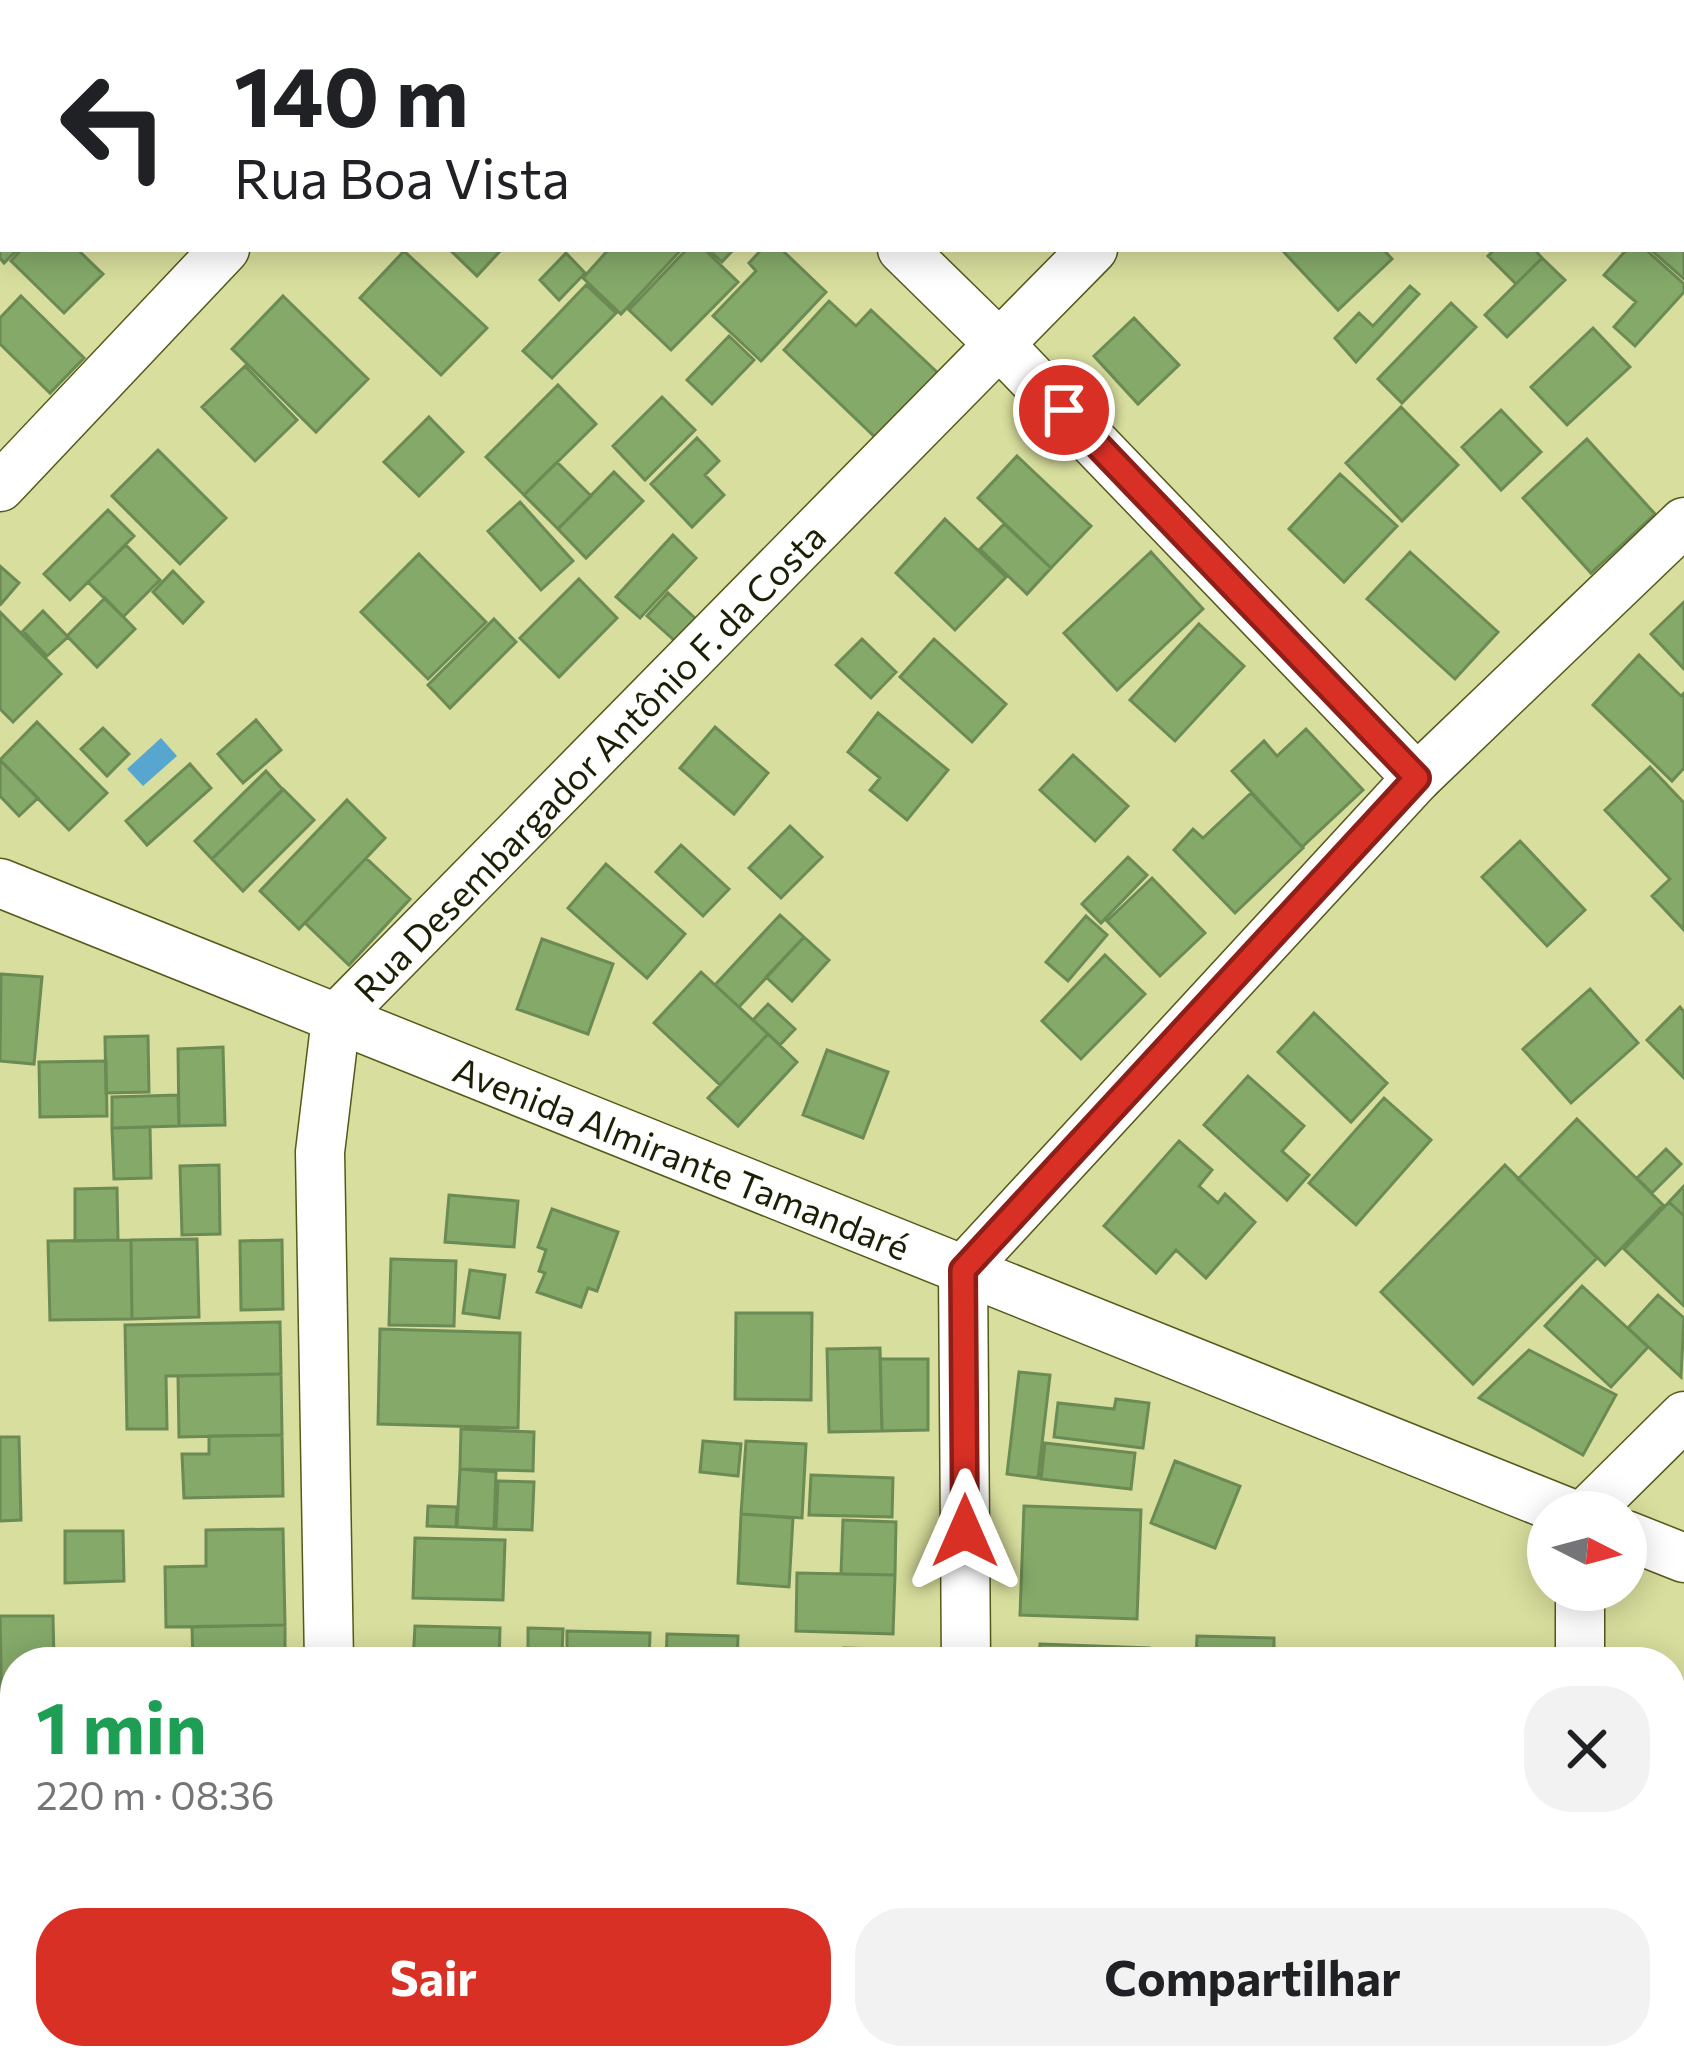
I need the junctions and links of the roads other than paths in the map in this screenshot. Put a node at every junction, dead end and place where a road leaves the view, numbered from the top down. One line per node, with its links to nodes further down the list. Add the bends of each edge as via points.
1 (222, 252): 5 (street)
2 (905, 252): 4 (street)
3 (1090, 252): 4 (street, Rua Desembargador Antônio F. da Costa)
4 (999, 344): 7 (street); 9 (street, Rua Desembargador Antônio F. da Costa)
5 (0, 487)
6 (1684, 522): 7 (street)
7 (1417, 778): 10 (street)
8 (0, 884): 9 (street, Avenida Almirante Tamandaré)
9 (336, 1018): 10 (street, Avenida Almirante Tamandaré); 17 (street, Rua Desembargador Antônio F. da Costa, via 320,1151)
10 (963, 1270): 13 (street, Avenida Almirante Tamandaré); 18 (street)
11 (1684, 1416): 12 (street)
12 (1608, 1491)
13 (1527, 1496)
14 (1647, 1543): 15 (street)
15 (1684, 1558)
16 (1580, 1611): 19 (street)
17 (329, 1647)
18 (966, 1647)
19 (1580, 1647)

